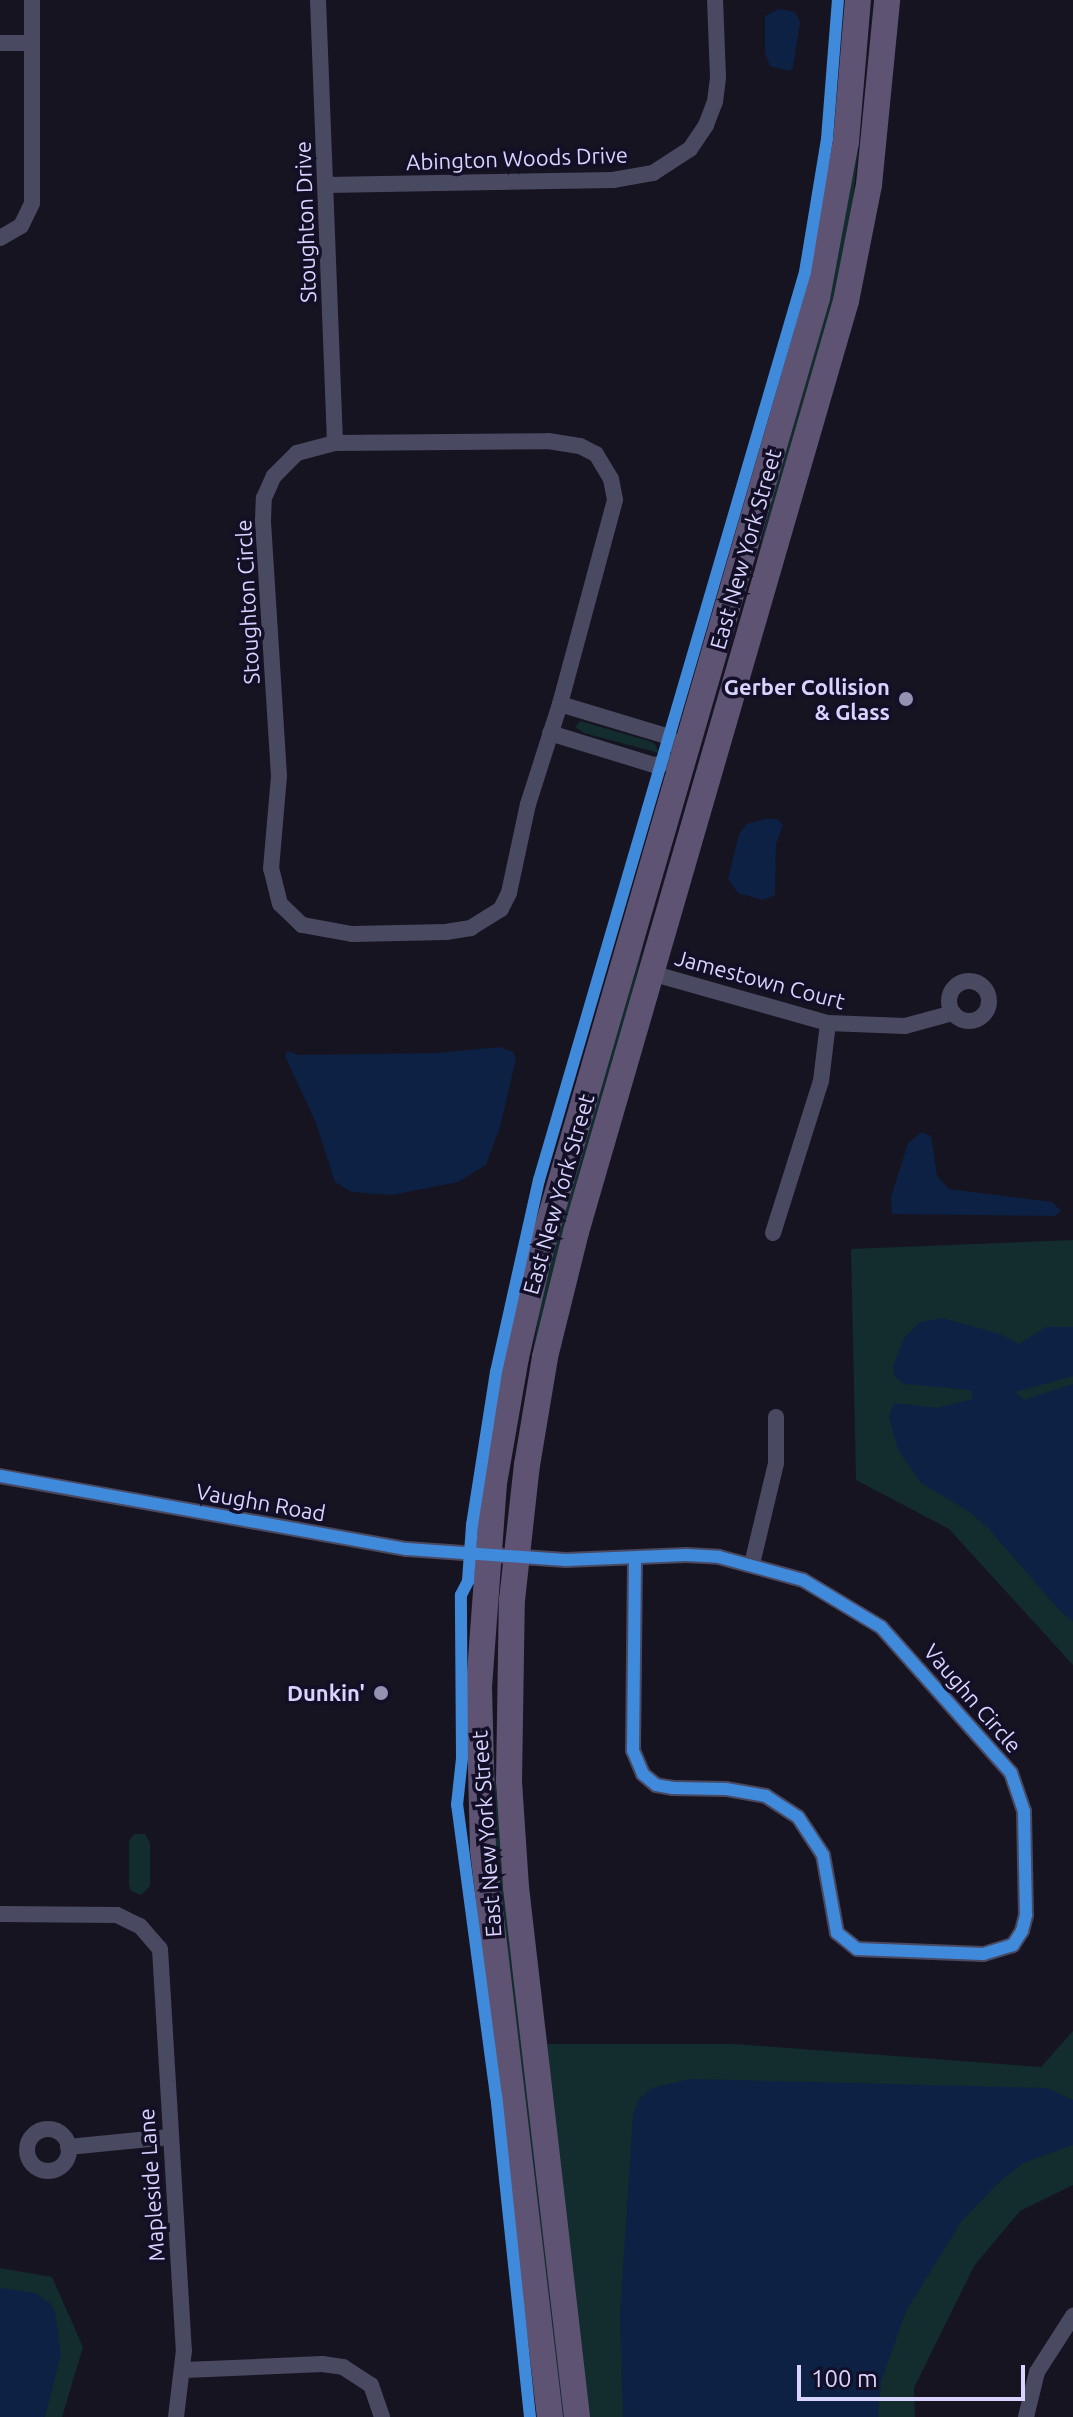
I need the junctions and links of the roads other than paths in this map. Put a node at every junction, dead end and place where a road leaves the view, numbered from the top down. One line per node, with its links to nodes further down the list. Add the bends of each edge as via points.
1 (32, 0): 7 (street)
2 (318, 0): 8 (street, Stoughton Drive)
3 (715, 0): 8 (street, Abington Woods Drive, via 715,102 690,149 653,173 613,180)
4 (858, 0): 13 (main road, East New York Street, via 846,142 817,298)
5 (887, 0): 14 (main road, East New York Street, via 869,185 846,301)
6 (0, 43): 7 (street)
7 (32, 43): 9 (street, via 32,203 21,226)
8 (326, 185): 10 (street, Stoughton Drive)
9 (0, 238)
10 (335, 443): 11 (street, Stoughton Circle, via 548,441 596,454 611,479 613,515); 12 (street, Stoughton Circle, via 297,453 274,476 264,498 279,776 271,869 280,904 302,925 352,934 447,932 491,918 509,893)
11 (560, 704): 12 (street, Stoughton Circle); 13 (street, via 669,737)
12 (550, 733): 13 (street, via 654,765)
13 (685, 758): 14 (street); 21 (main road, East New York Street, via 535,1271 507,1408)
14 (712, 765): 15 (main road, East New York Street)
15 (651, 973): 17 (street, Jamestown Court); 22 (main road, East New York Street, via 556,1308)
16 (953, 1013): 17 (street, Jamestown Court, via 905,1026)
17 (828, 1023): 18 (street, via 821,1081)
18 (773, 1233)
19 (776, 1417): 24 (street, via 776,1463)
20 (0, 1476): 21 (street, Vaughn Road, via 407,1549)
21 (487, 1554): 22 (street, Vaughn Road); 32 (main road, East New York Street, via 479,1687 483,1850)
22 (516, 1556): 23 (street, Vaughn Circle); 33 (main road, East New York Street, via 509,1686 512,1841)
23 (635, 1559): 24 (street, Vaughn Circle, via 686,1555); 24 (street, Vaughn Circle, via 633,1751 643,1774 665,1786 766,1796 798,1817 823,1855 837,1933 857,1949 983,1954 1013,1945 1026,1915 1024,1811 1011,1773 881,1627 803,1580)
24 (752, 1564)
25 (0, 1914): 26 (street, Mapleside Lane, via 117,1915 140,1926 160,1949)
26 (170, 2137): 27 (street); 29 (street, Mapleside Lane)
27 (68, 2147)
28 (1073, 2316): 34 (street, via 1037,2372)
29 (185, 2370): 30 (street, Mapleside Lane); 31 (street, via 343,2367 371,2385)
30 (176, 2417)
31 (382, 2417)
32 (550, 2417)
33 (577, 2417)
34 (1026, 2417)

